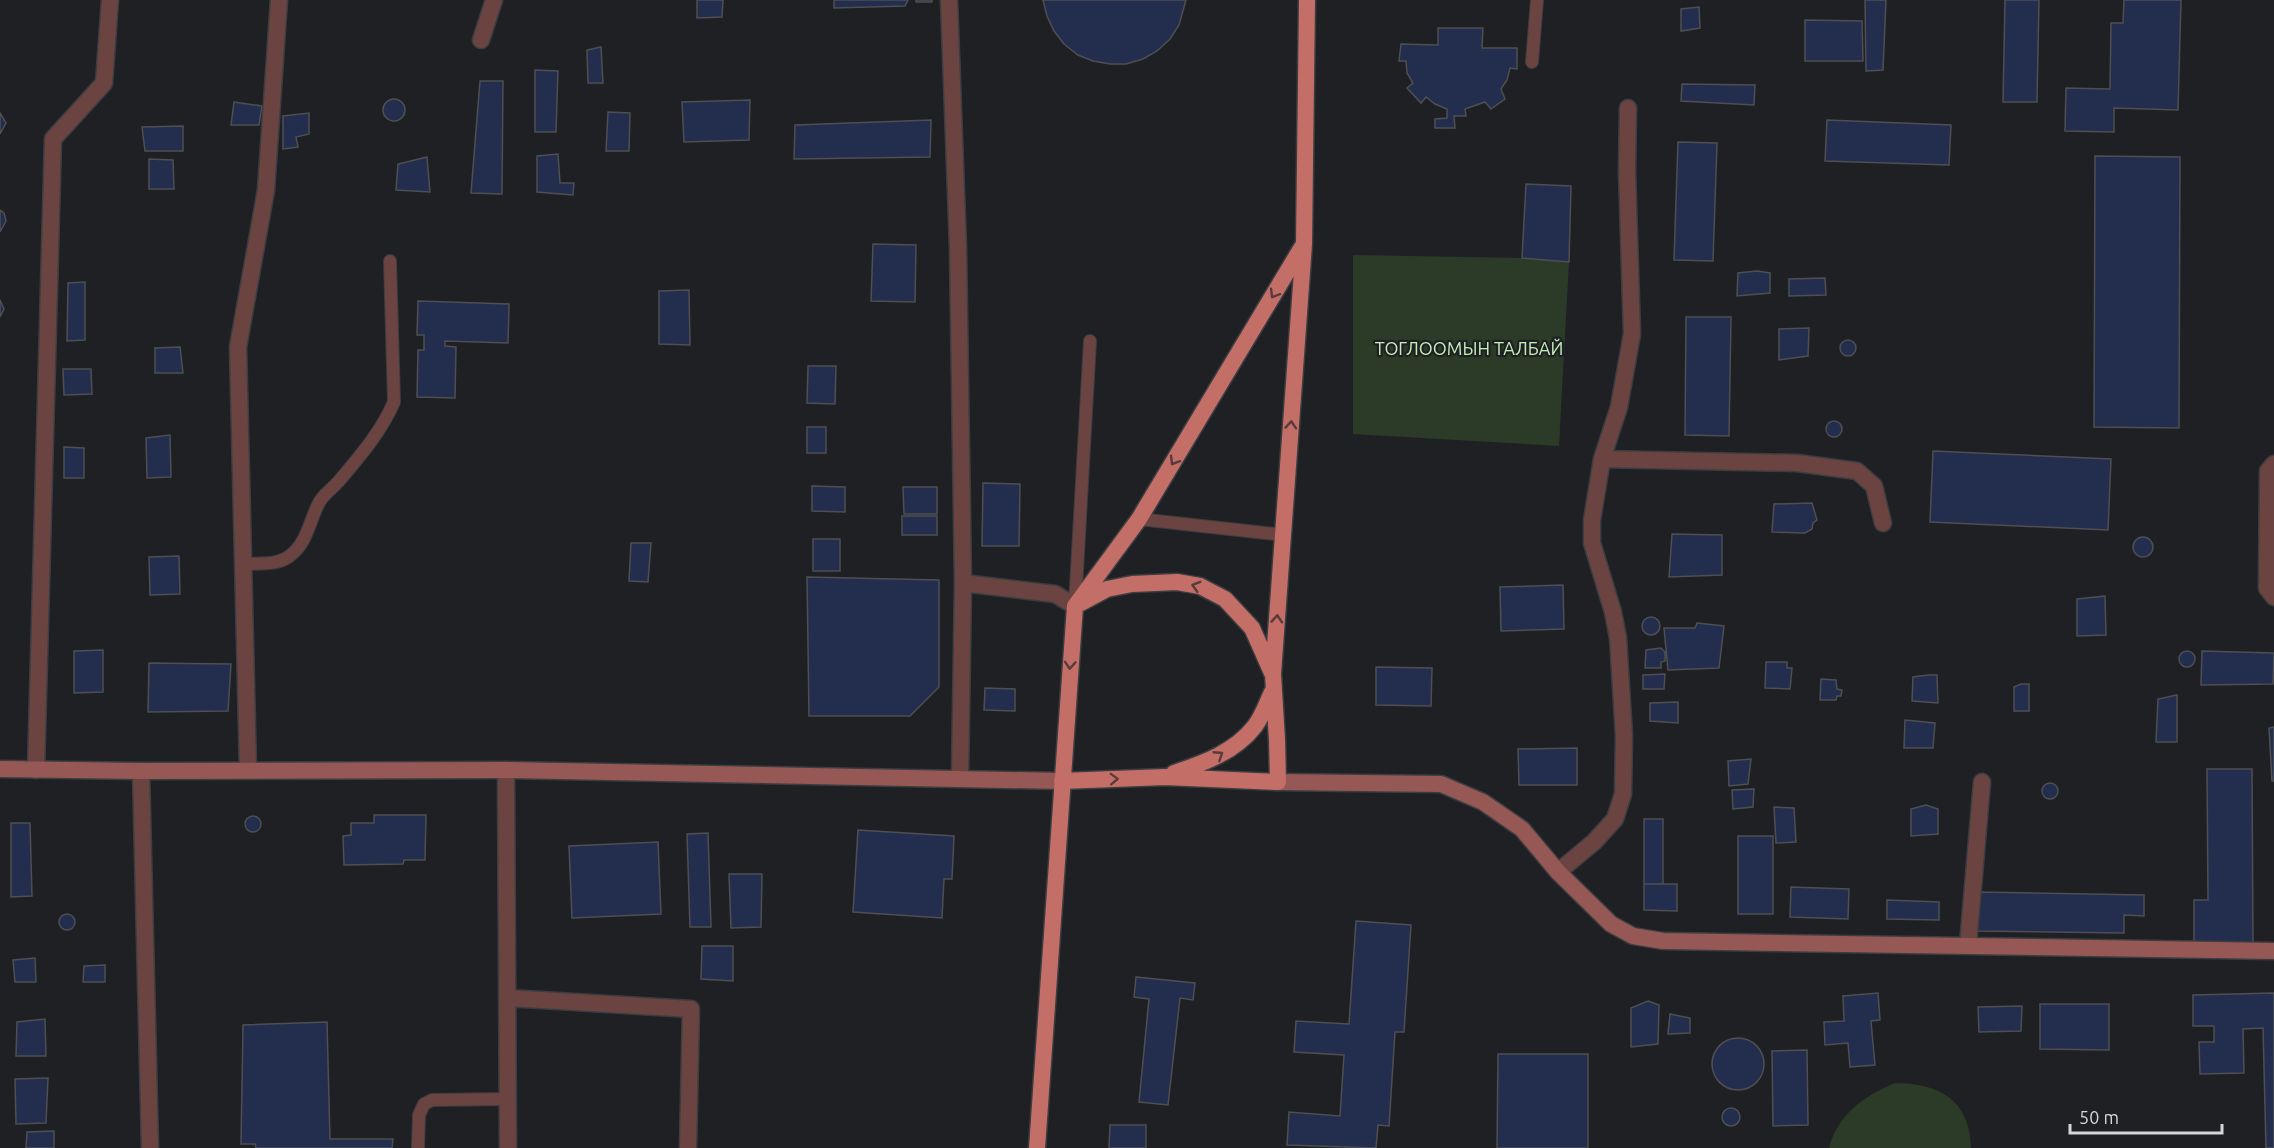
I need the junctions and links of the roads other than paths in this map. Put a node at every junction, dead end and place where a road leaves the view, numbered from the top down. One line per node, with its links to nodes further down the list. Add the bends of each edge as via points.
1 (110, 0): 25 (street, via 105,83 53,139)
2 (279, 0): 18 (street, via 266,190 238,347)
3 (494, 0): 7 (street)
4 (949, 0): 19 (street)
5 (1307, 0): 10 (highway)
6 (1537, 0): 8 (lane)
7 (481, 40)
8 (1532, 62)
9 (1628, 108): 13 (street, via 1632,334 1619,408)
10 (1304, 244): 15 (highway, one-way to 15); 17 (highway, one-way to 10)
11 (390, 261): 18 (lane, via 394,402 385,422 318,503 294,553 281,562)
12 (1090, 341): 21 (lane)
13 (1602, 459): 16 (street, via 1797,463 1857,471 1874,486); 34 (street, via 1592,543 1618,638 1623,794 1615,819)
14 (2274, 464): 20 (street, via 2268,471 2267,588)
15 (1139, 519): 17 (lane); 21 (highway)
16 (1883, 523)
17 (1283, 535): 22 (highway, one-way to 17)
18 (243, 564): 26 (street)
19 (963, 583): 21 (street, via 1055,594); 30 (street)
20 (2274, 597)
21 (1075, 606): 22 (highway, one-way to 21, via 1252,628 1225,599 1200,586 1177,582 1132,584 1107,589); 31 (highway, one-way to 31)
22 (1273, 674): 23 (highway)
23 (1273, 691): 29 (highway, one-way to 23, via 1214,759 1235,744 1256,726); 32 (highway)
24 (0, 769): 25 (main road)
25 (36, 770): 28 (main road)
26 (248, 770): 27 (main road); 28 (main road)
27 (506, 770): 30 (main road); 37 (street)
28 (141, 771): 39 (street)
29 (1165, 777): 31 (highway, one-way to 29); 32 (highway)
30 (960, 778): 31 (main road)
31 (1062, 781): 43 (highway)
32 (1278, 782): 34 (main road, via 1442,784 1505,815)
33 (1982, 782): 35 (street)
34 (1558, 872): 35 (main road, via 1611,924 1633,936 1663,941)
35 (1968, 945): 36 (main road)
36 (2274, 951)
37 (507, 998): 38 (street); 42 (street, via 691,1009)
38 (507, 1099): 40 (lane, via 432,1100 424,1104 419,1115); 41 (street)
39 (150, 1148)
40 (418, 1148)
41 (508, 1148)
42 (688, 1148)
43 (1037, 1148)

